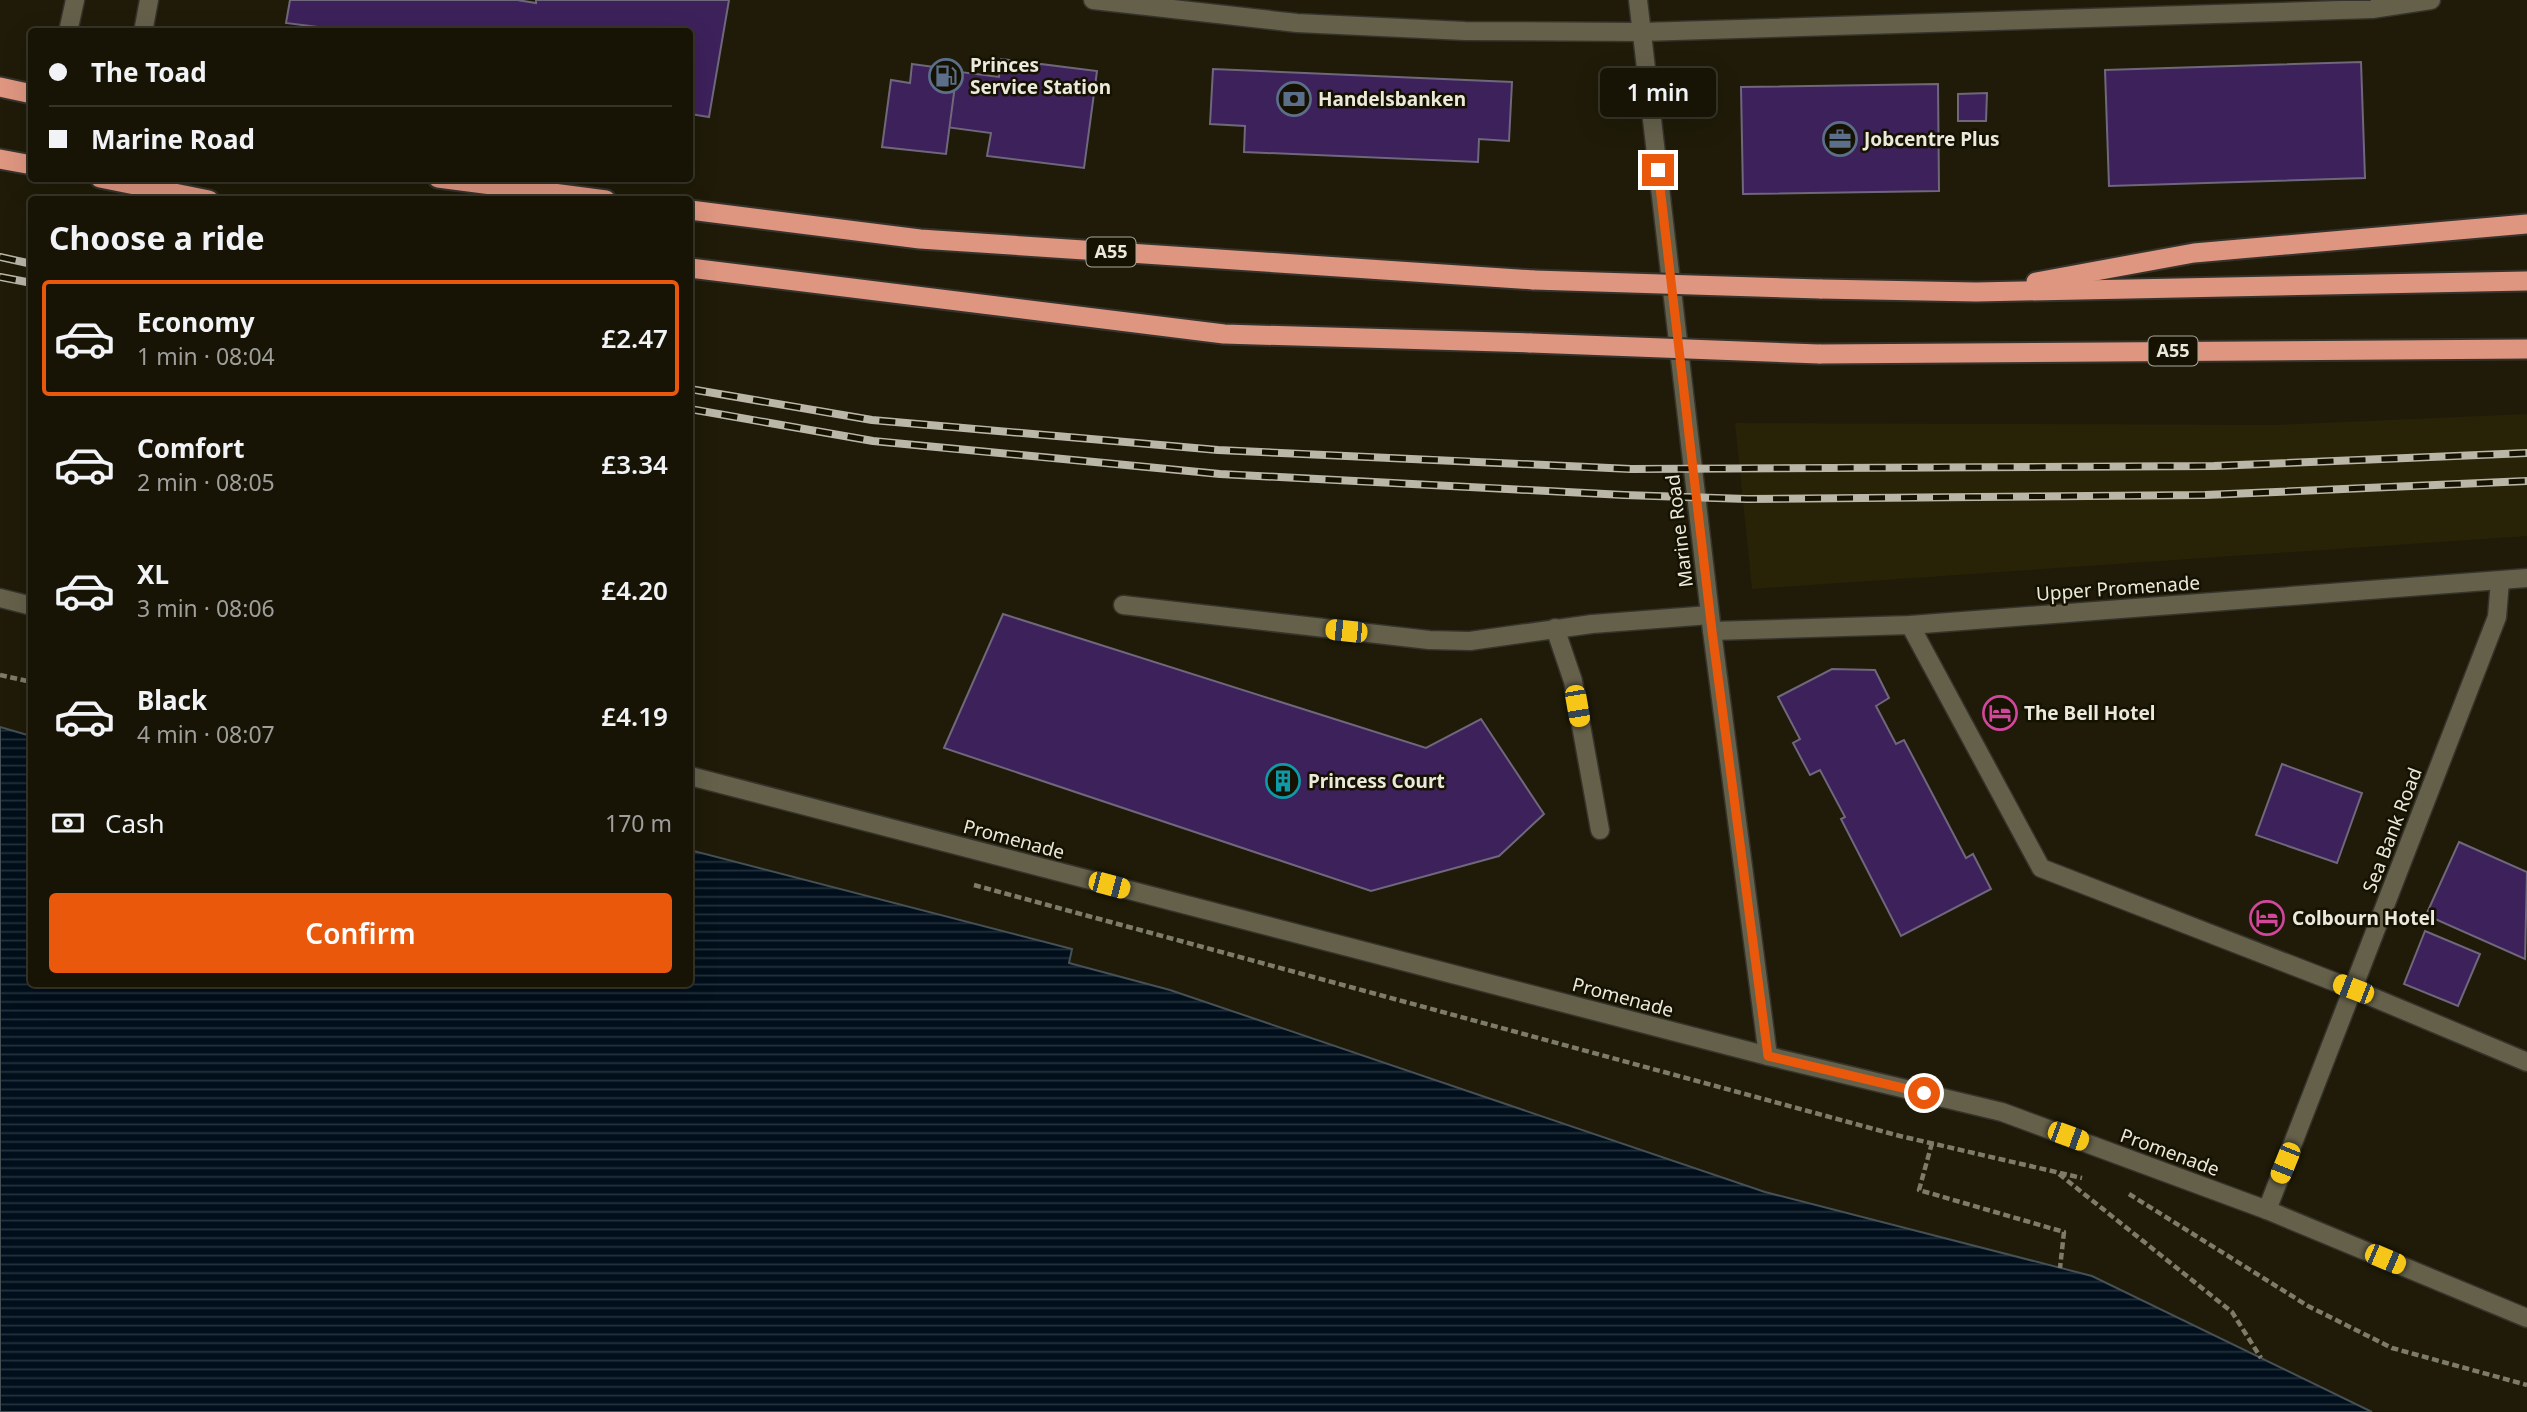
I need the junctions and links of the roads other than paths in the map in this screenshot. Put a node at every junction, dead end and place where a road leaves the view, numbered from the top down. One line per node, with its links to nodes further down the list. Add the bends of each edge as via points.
1 (75, 0): 7 (street)
2 (149, 0): 8 (street)
3 (1093, 0): 9 (street, via 1297,23 1465,31)
4 (1638, 0): 9 (street, Marine Road)
5 (2431, 0): 6 (street)
6 (2372, 4): 9 (street)
7 (69, 28)
8 (144, 28)
9 (1642, 32): 29 (street, Marine Road)
10 (0, 87): 11 (highway)
11 (28, 92)
12 (0, 159): 13 (highway)
13 (28, 164)
14 (120, 182): 16 (highway)
15 (469, 182): 17 (highway)
16 (189, 196)
17 (575, 196)
18 (693, 210): 22 (highway, A55, bridge, via 920,239 1534,280)
19 (2527, 224): 22 (highway, via 2194,253)
20 (693, 268): 23 (highway, A55, bridge, via 1224,334 1819,354)
21 (2527, 281): 22 (highway, A55)
22 (1976, 292)
23 (2527, 349)
24 (2527, 578): 25 (street, Upper Promenade)
25 (2500, 581): 30 (street, Upper Promenade); 34 (street, Sea Bank Road, via 2497,617)
26 (0, 598): 27 (street)
27 (28, 605)
28 (1123, 605): 31 (street, Upper Promenade, via 1429,640 1470,641)
29 (1711, 623): 30 (street, Upper Promenade); 31 (street, Upper Promenade); 35 (street, Marine Road)
30 (1910, 625): 34 (street, via 2041,868)
31 (1555, 628): 33 (street, via 1573,681)
32 (693, 777): 35 (street, Promenade)
33 (1600, 830)
34 (2353, 989): 36 (street); 37 (street, Sea Bank Road)
35 (1768, 1056): 37 (street, Promenade, via 2003,1112)
36 (2527, 1062)
37 (2267, 1210): 38 (street, Promenade)
38 (2527, 1318)

